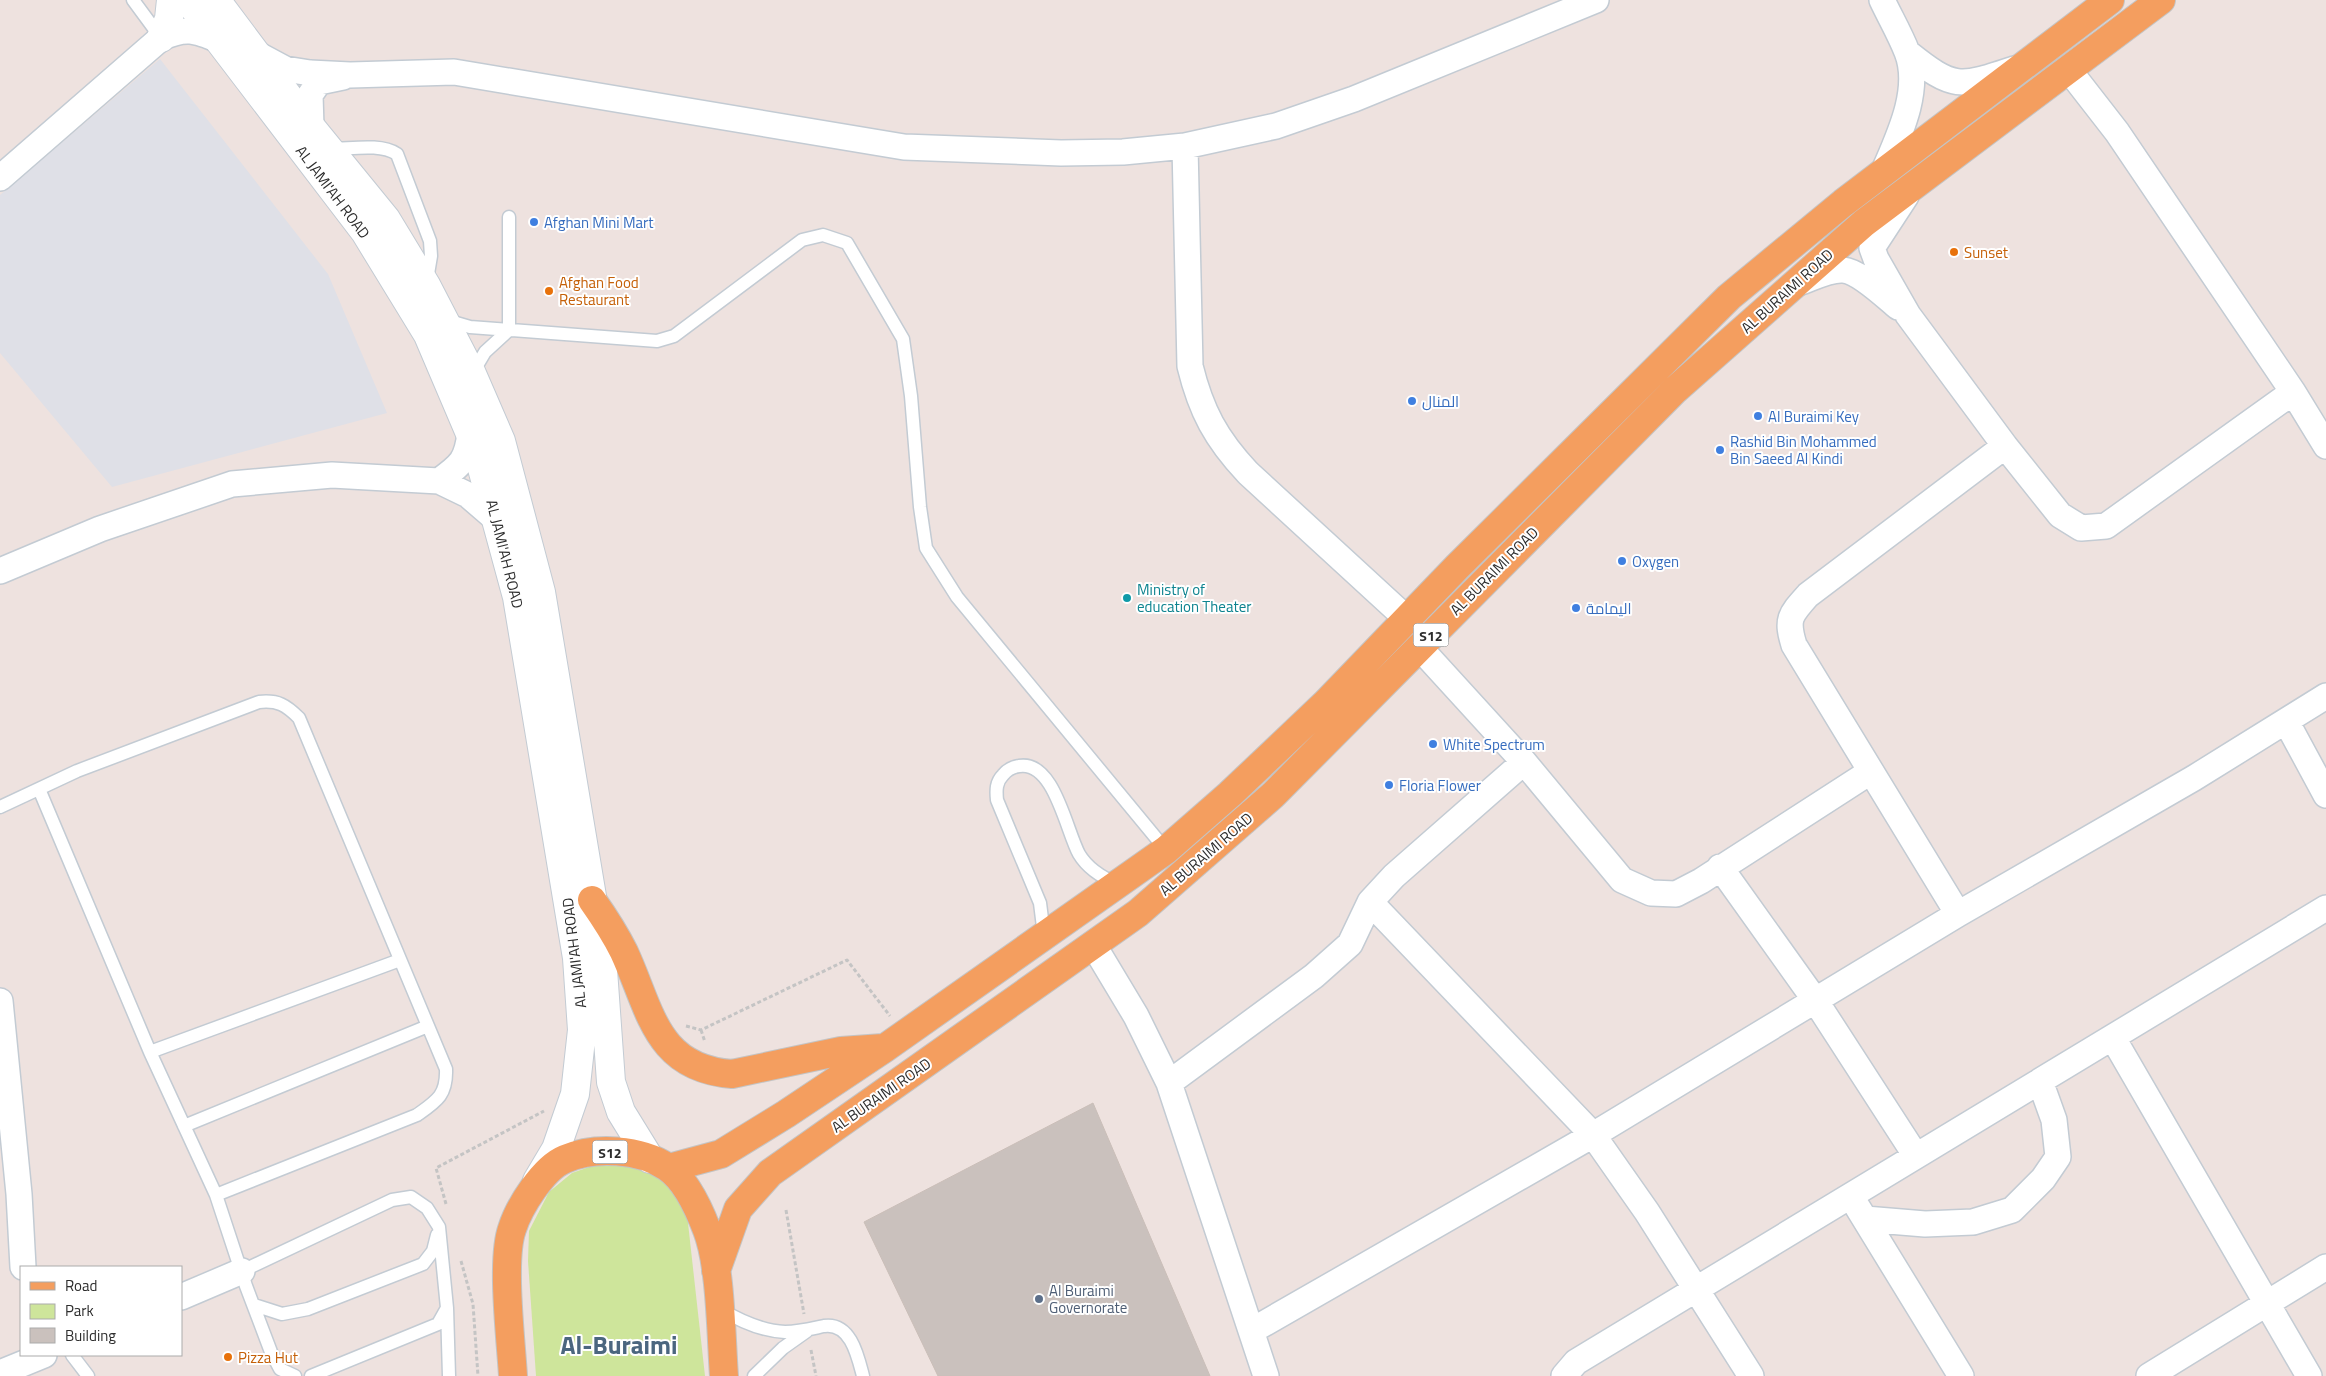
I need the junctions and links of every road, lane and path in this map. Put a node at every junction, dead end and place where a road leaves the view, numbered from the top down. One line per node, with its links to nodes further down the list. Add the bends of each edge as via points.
1 (133, 0): 10 (lane)
2 (171, 0): 10 (main road, via 169,19)
3 (188, 0): 9 (main road, AL JAMI'AH ROAD)
4 (216, 0): 9 (main road, AL JAMI'AH ROAD)
5 (1596, 0): 17 (street, via 1354,99 1276,126)
6 (1882, 0): 11 (street)
7 (2110, 0): 13 (main road, AL BURAIMI ROAD / S12)
8 (2161, 0): 14 (main road, AL BURAIMI ROAD / S12)
9 (228, 22): 10 (street, via 196,31 178,30); 12 (main road, AL JAMI'AH ROAD); 31 (main road, AL JAMI'AH ROAD, via 428,335)
10 (161, 38): 19 (street)
11 (1908, 53): 13 (street, via 1932,73 1958,83 1975,82); 20 (street, via 1909,106)
12 (257, 54): 15 (street, via 285,69); 16 (main road, AL JAMI'AH ROAD)
13 (2024, 65): 20 (main road, AL BURAIMI ROAD / S12)
14 (2068, 69): 22 (main road, AL BURAIMI ROAD / S12); 30 (street, via 2117,132)
15 (350, 75): 16 (street, via 319,82 310,95); 17 (street, via 454,72 904,147 1070,153)
16 (310, 127): 18 (main road, AL JAMI'AH ROAD)
17 (1184, 146): 37 (street, via 1190,366 1210,424 1248,473)
18 (329, 149): 25 (main road, AL JAMI'AH ROAD, via 386,219); 25 (lane, via 378,148 397,154 430,241)
19 (11, 160): 21 (street)
20 (1883, 173): 37 (main road, AL BURAIMI ROAD / S12, via 1729,297)
21 (0, 178)
22 (1920, 179): 24 (main road, AL BURAIMI ROAD / S12); 26 (street, via 1894,211 1872,248)
23 (509, 217): 28 (lane)
24 (1795, 284): 26 (street, via 1844,270 1857,275); 38 (main road, AL BURAIMI ROAD / S12, via 1675,390)
25 (426, 285): 27 (main road, AL JAMI'AH ROAD)
26 (1908, 315): 32 (street)
27 (443, 320): 28 (lane, via 470,327); 29 (main road, AL JAMI'AH ROAD)
28 (509, 330): 29 (lane, via 485,352); 46 (lane, via 657,341 674,336 802,240 824,235 847,243 903,339 926,548 957,597)
29 (472, 374): 49 (main road, AL JAMI'AH ROAD, via 501,441 541,592)
30 (2293, 392): 32 (street, via 2106,526 2082,528 2060,515); 33 (street)
31 (470, 432): 34 (street, via 468,452 459,467); 35 (main road, AL JAMI'AH ROAD)
32 (2005, 446): 42 (street, via 1808,595 1795,610 1788,626 1794,645)
33 (2326, 446)
34 (439, 481): 35 (street, via 468,496); 36 (street, via 332,475 232,484 100,528)
35 (497, 520): 66 (main road, AL JAMI'AH ROAD, via 518,598 577,958 582,1030)
36 (1, 568)
37 (1407, 619): 46 (main road, AL BURAIMI ROAD / S12, via 1296,732)
38 (1419, 647): 41 (street); 54 (main road, AL BURAIMI ROAD / S12, via 1273,795 1138,913)
39 (2326, 696): 40 (street)
40 (2286, 721): 44 (street); 52 (street)
41 (1524, 762): 47 (street, via 1622,880 1651,892 1676,894); 50 (street, via 1394,876)
42 (1870, 772): 47 (street); 52 (street)
43 (38, 789): 45 (lane); 55 (lane, via 259,702 274,700 287,706 299,718); 63 (lane)
44 (2326, 794)
45 (0, 807)
46 (1166, 850): 48 (main road, AL BURAIMI ROAD / S12)
47 (1720, 867): 56 (street)
48 (1118, 884): 53 (main road, AL BURAIMI ROAD / S12); 53 (lane, via 1096,872 1079,854 1044,774 1030,766 1014,766 1007,770 997,784 997,800 1040,903)
49 (592, 900): 61 (main road, via 624,953 657,1032 675,1053 698,1067 716,1073 748,1072); 70 (main road, AL JAMI'AH ROAD, via 602,956 611,1082 621,1112)
50 (1370, 902): 65 (street, via 1350,944 1314,976); 68 (street)
51 (2326, 908): 60 (street)
52 (1958, 914): 56 (street)
53 (1044, 936): 61 (main road, AL BURAIMI ROAD / S12)
54 (1094, 946): 65 (street, via 1136,1016); 82 (main road, AL BURAIMI ROAD / S12, via 770,1173 738,1209)
55 (400, 960): 59 (lane); 63 (lane)
56 (1815, 1000): 68 (street); 69 (street)
57 (0, 1001): 62 (street)
58 (684, 1025): 61 (path, via 701,1030 846,960)
59 (428, 1026): 67 (lane); 72 (lane, via 446,1069 446,1085 434,1103 417,1115)
60 (2113, 1038): 64 (street); 85 (street)
61 (895, 1041): 70 (main road, AL BURAIMI ROAD / S12, via 721,1154)
62 (2, 1043): 79 (street, via 19,1194)
63 (150, 1052): 67 (lane)
64 (2040, 1081): 69 (street); 76 (street, via 2054,1120 2058,1157 2043,1179 2012,1210 1973,1222 1925,1224)
65 (1169, 1083): 89 (street)
66 (575, 1094): 71 (main road, AL JAMI'AH ROAD, via 556,1149); 75 (path, via 436,1168)
67 (184, 1126): 72 (lane)
68 (1594, 1135): 83 (street); 89 (street)
69 (1916, 1156): 73 (street)
70 (660, 1163): 71 (main road, S12, via 633,1152 598,1152 564,1159); 82 (main road, S12, via 689,1193 708,1231)
71 (535, 1184): 94 (main road, S12, via 511,1230 508,1266)
72 (216, 1195): 81 (lane)
73 (1851, 1197): 76 (street); 83 (street)
74 (786, 1210): 90 (path)
75 (448, 1214)
76 (1865, 1218): 109 (street)
77 (439, 1227): 81 (lane, via 428,1208 411,1197 392,1200); 86 (lane, via 433,1251 423,1264 308,1309 282,1314); 87 (lane)
78 (460, 1259): 101 (path, via 472,1304)
79 (23, 1266)
80 (2326, 1267): 85 (street)
81 (242, 1271): 84 (street); 86 (lane)
82 (716, 1271): 88 (main road, S12)
83 (1697, 1289): 107 (street, via 1576,1362); 108 (street)
84 (182, 1297)
85 (2266, 1304): 110 (street); 111 (street)
86 (254, 1305): 91 (lane)
87 (448, 1308): 99 (lane, via 438,1324); 100 (lane)
88 (719, 1308): 90 (lane, via 761,1328); 102 (main road, S12)
89 (1253, 1330): 106 (street)
90 (807, 1331): 103 (lane, via 783,1348); 104 (path); 105 (lane, via 826,1326 841,1330 852,1341)
91 (272, 1352): 97 (lane); 98 (lane, via 280,1369)
92 (41, 1356): 95 (street)
93 (73, 1356): 96 (lane)
94 (511, 1369)
95 (0, 1372)
96 (88, 1376)
97 (279, 1376)
98 (295, 1376)
99 (311, 1376)
100 (449, 1376)
101 (478, 1376)
102 (724, 1376)
103 (754, 1376)
104 (816, 1376)
105 (863, 1376)
106 (1266, 1376)
107 (1564, 1376)
108 (1751, 1376)
109 (1962, 1376)
110 (2149, 1376)
111 (2310, 1376)

